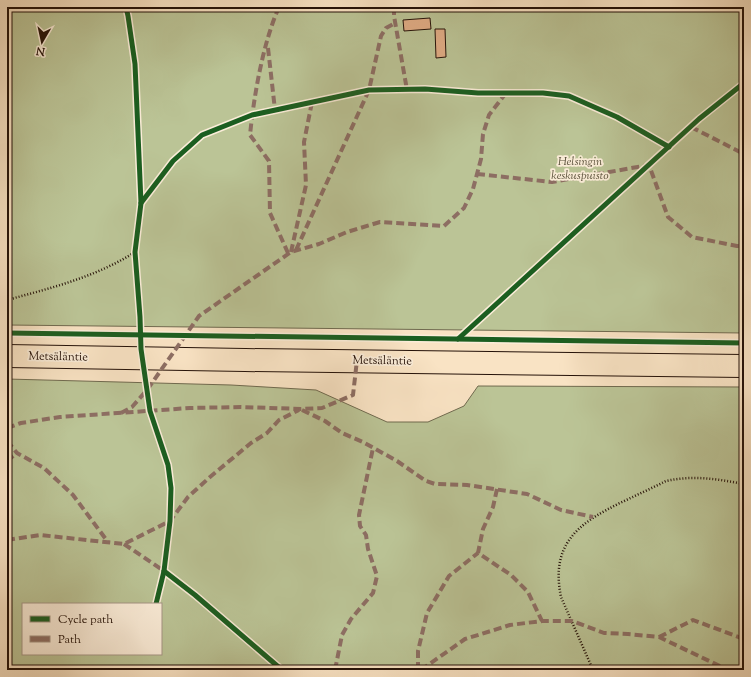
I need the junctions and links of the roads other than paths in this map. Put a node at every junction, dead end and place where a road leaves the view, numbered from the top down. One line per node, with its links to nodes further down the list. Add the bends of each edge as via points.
1 (11, 358): 2 (main road, Metsäläntie)
2 (744, 366)

